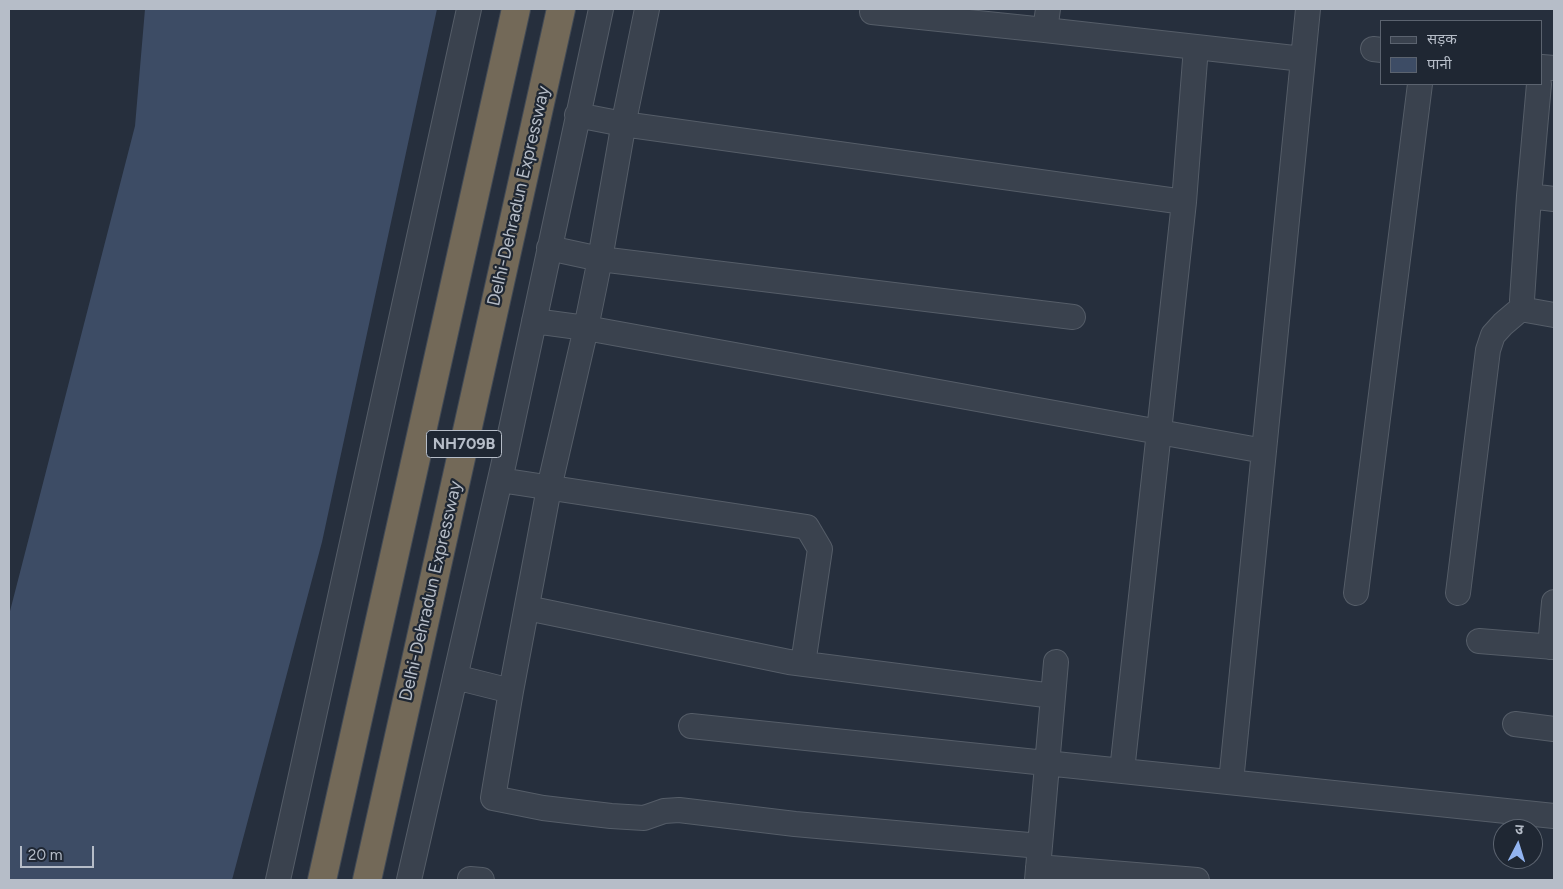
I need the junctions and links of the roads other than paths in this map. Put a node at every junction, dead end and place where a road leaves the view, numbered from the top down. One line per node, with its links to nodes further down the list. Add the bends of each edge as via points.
1 (470, 9): 47 (street)
2 (516, 9): 48 (highway, NH709B)
3 (561, 9): 49 (highway, Delhi-Dehradun Expressway / NH709B)
4 (600, 9): 13 (street)
5 (647, 9): 13 (street)
6 (1308, 9): 10 (street)
7 (872, 12): 8 (street)
8 (1047, 19): 9 (street)
9 (1196, 47): 10 (street); 16 (street)
10 (1303, 59): 25 (street)
11 (1420, 85): 28 (street)
12 (1539, 85): 14 (street)
13 (605, 120): 16 (street); 17 (street); 18 (street)
14 (1529, 196): 15 (street); 19 (street)
15 (1554, 199)
16 (1184, 202): 24 (street)
17 (557, 249): 18 (street); 22 (street)
18 (597, 258): 21 (street); 23 (street)
19 (1523, 307): 20 (street); 29 (street, via 1493,335 1488,350)
20 (1554, 315)
21 (1073, 317)
22 (543, 323): 23 (street); 26 (street)
23 (584, 327): 24 (street); 27 (street)
24 (1160, 432): 25 (street); 43 (street)
25 (1264, 451): 44 (street)
26 (508, 482): 27 (street); 36 (street)
27 (545, 488): 31 (street); 35 (street, via 806,527 820,549)
28 (1356, 593)
29 (1458, 593)
30 (1554, 602): 33 (street)
31 (527, 608): 35 (street); 37 (street)
32 (1479, 641): 33 (street)
33 (1552, 647)
34 (1056, 662): 38 (street)
35 (802, 664): 38 (street)
36 (465, 680): 37 (street); 50 (street)
37 (506, 690): 46 (street, via 493,798 611,816 644,818 678,810 795,824)
38 (1053, 696): 42 (street)
39 (1515, 724): 41 (street)
40 (691, 726): 42 (street)
41 (1554, 729)
42 (1048, 763): 43 (street); 46 (street)
43 (1122, 771): 44 (street)
44 (1231, 782): 45 (street)
45 (1554, 816)
46 (1038, 864): 51 (street)
47 (278, 880)
48 (322, 880)
49 (367, 880)
50 (408, 880)
51 (1196, 880)

